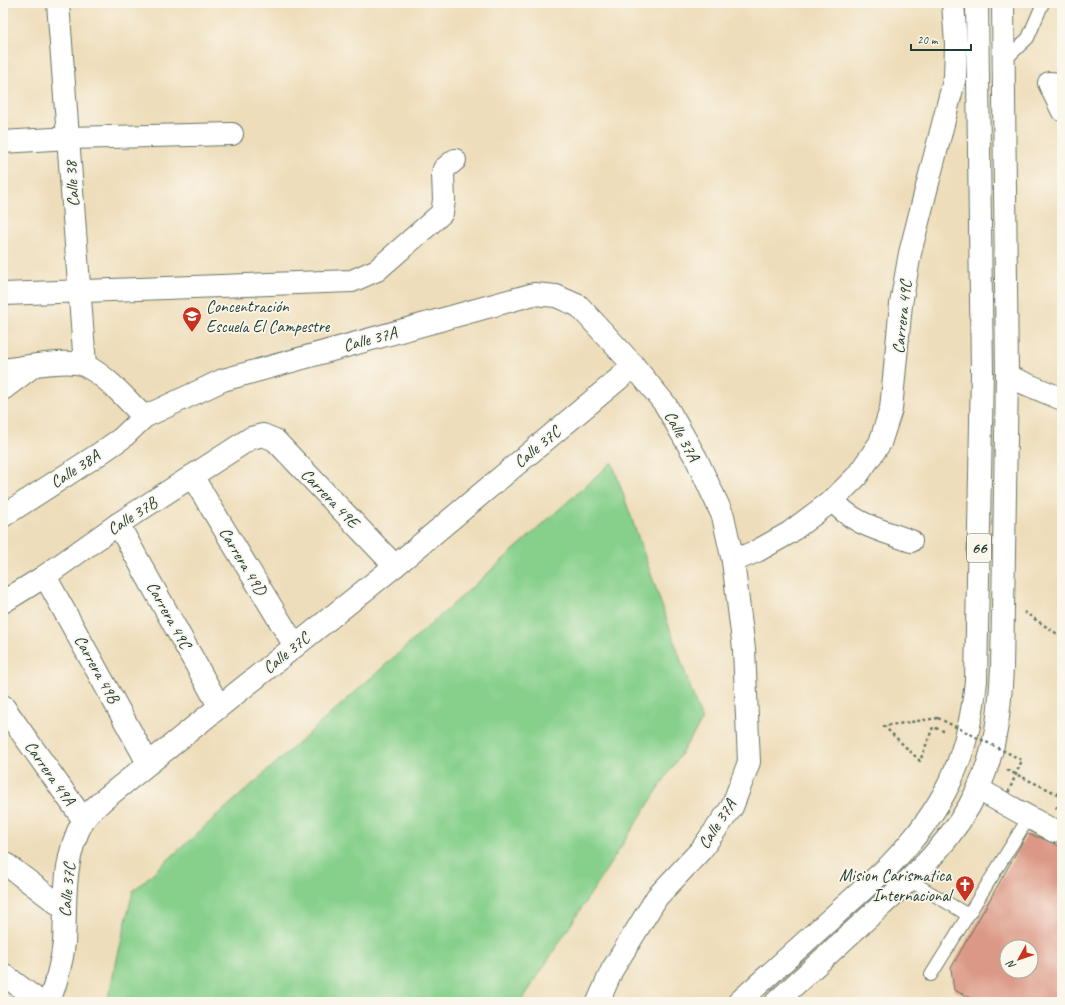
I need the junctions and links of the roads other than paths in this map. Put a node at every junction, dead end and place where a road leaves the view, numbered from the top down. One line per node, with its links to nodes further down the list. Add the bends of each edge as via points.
1 (58, 3): 10 (street, Calle 38)
2 (953, 3): 25 (street, Carrera 49C, via 955,76 910,253 901,304 891,409 880,444 857,476)
3 (977, 3): 50 (street, 66, via 982,380 976,681 967,741 942,798 910,845)
4 (1003, 3): 6 (street, 66)
5 (1043, 3): 6 (lane, via 1028,38)
6 (1004, 61): 19 (street, 66)
7 (1055, 84): 8 (street)
8 (1062, 110)
9 (232, 134): 10 (street)
10 (69, 138): 11 (street); 13 (street, Calle 38)
11 (3, 142)
12 (456, 160): 13 (street, via 444,169 442,174 442,213 377,270 352,281)
13 (79, 291): 14 (street); 15 (street, Calle 38)
14 (3, 294)
15 (85, 365): 16 (street); 22 (street, via 106,380)
16 (33, 366): 18 (street); 20 (street)
17 (634, 366): 22 (street, Calle 37A, via 579,306 556,296 534,294 223,380); 29 (street, Calle 37A, via 665,404 696,458 723,516); 30 (street, Calle 37C)
18 (3, 370)
19 (1007, 376): 21 (street); 37 (street, 66, via 1000,705 989,762)
20 (3, 389)
21 (1062, 399)
22 (144, 418): 26 (street, Calle 38A, via 99,454)
23 (263, 435): 24 (street, Calle 37B, via 251,438); 30 (street, Carrera 49E, via 275,440)
24 (192, 476): 27 (street, Calle 37B); 33 (street, Carrera 49D)
25 (833, 500): 28 (street, via 852,519); 29 (street, Carrera 49C, via 788,533)
26 (3, 516)
27 (118, 524): 31 (street, Calle 37B); 35 (street, Carrera 49C)
28 (911, 541)
29 (733, 561): 49 (street, Calle 37A, via 744,649 749,762 732,807 701,850 657,898 612,970)
30 (395, 566): 33 (street, Calle 37C)
31 (45, 576): 32 (street, Calle 37B); 36 (street, Carrera 49B)
32 (3, 602)
33 (295, 646): 35 (street, Calle 37C)
34 (3, 706): 39 (street, Carrera 49A)
35 (219, 706): 36 (street, Calle 37C)
36 (148, 763): 39 (street, Calle 37C)
37 (978, 789): 38 (street); 42 (street, 66, via 966,813 949,836 926,865)
38 (1029, 818): 40 (street, via 1054,831); 44 (lane)
39 (83, 819): 43 (street, Calle 37C, via 69,860)
40 (1062, 829)
41 (3, 862): 43 (street)
42 (909, 880): 44 (lane); 51 (street, 66)
43 (65, 909): 48 (street, Calle 37C, via 64,945)
44 (968, 915): 46 (lane)
45 (3, 974): 47 (street)
46 (931, 975)
47 (40, 1002)
48 (49, 1002)
49 (598, 1002)
50 (739, 1002)
51 (776, 1002)

